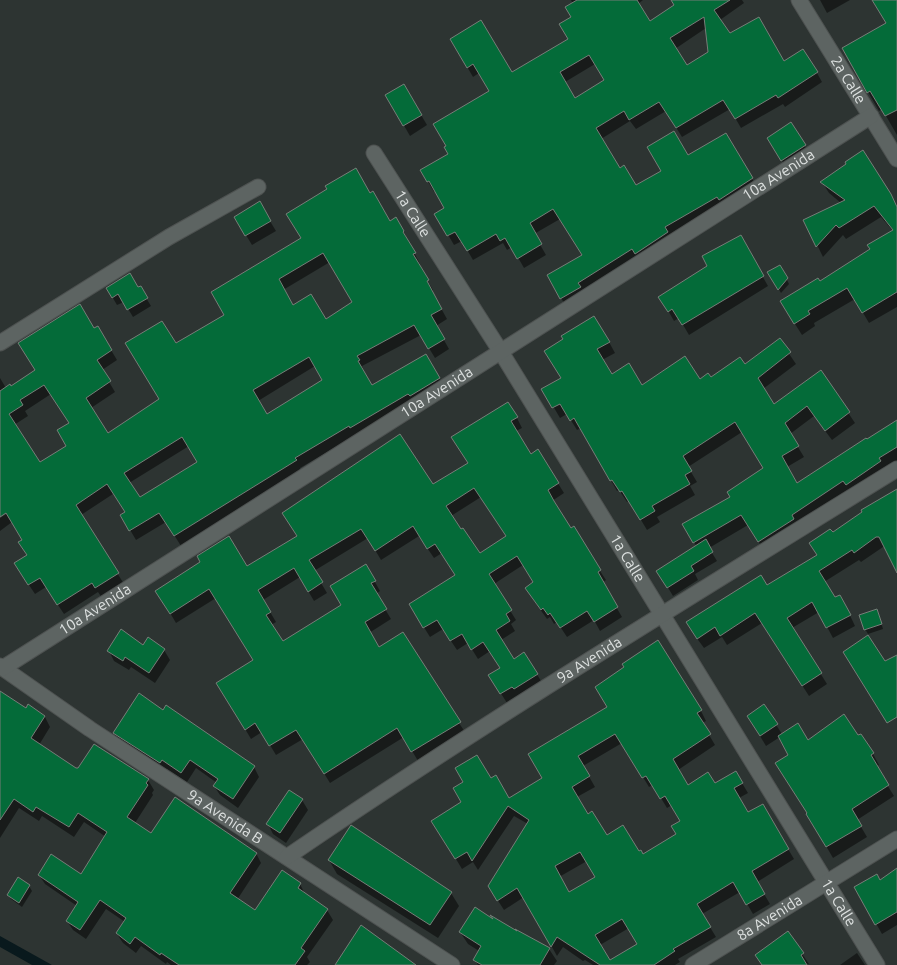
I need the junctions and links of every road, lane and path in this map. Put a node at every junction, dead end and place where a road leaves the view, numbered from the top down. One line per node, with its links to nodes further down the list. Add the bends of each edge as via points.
1 (799, 0): 2 (street, 2a Calle)
2 (871, 116): 4 (street, 2a Calle); 7 (street, 10a Avenida)
3 (374, 153): 7 (street, 1a Calle)
4 (897, 159)
5 (258, 187): 6 (street, via 170,237)
6 (0, 343)
7 (501, 352): 9 (street, 1a Calle); 10 (street, 10a Avenida)
8 (897, 469): 9 (street, 9a Avenida)
9 (663, 615): 12 (street, 9a Avenida, via 478,730); 13 (street, 1a Calle)
10 (2, 667): 12 (street, 9a Avenida B, via 90,729)
11 (897, 839): 13 (street, 8a Avenida)
12 (287, 857): 14 (street, 9a Avenida B)
13 (825, 883): 15 (street, 8a Avenida); 16 (street, 1a Calle)
14 (452, 965)
15 (693, 965)
16 (877, 965)

